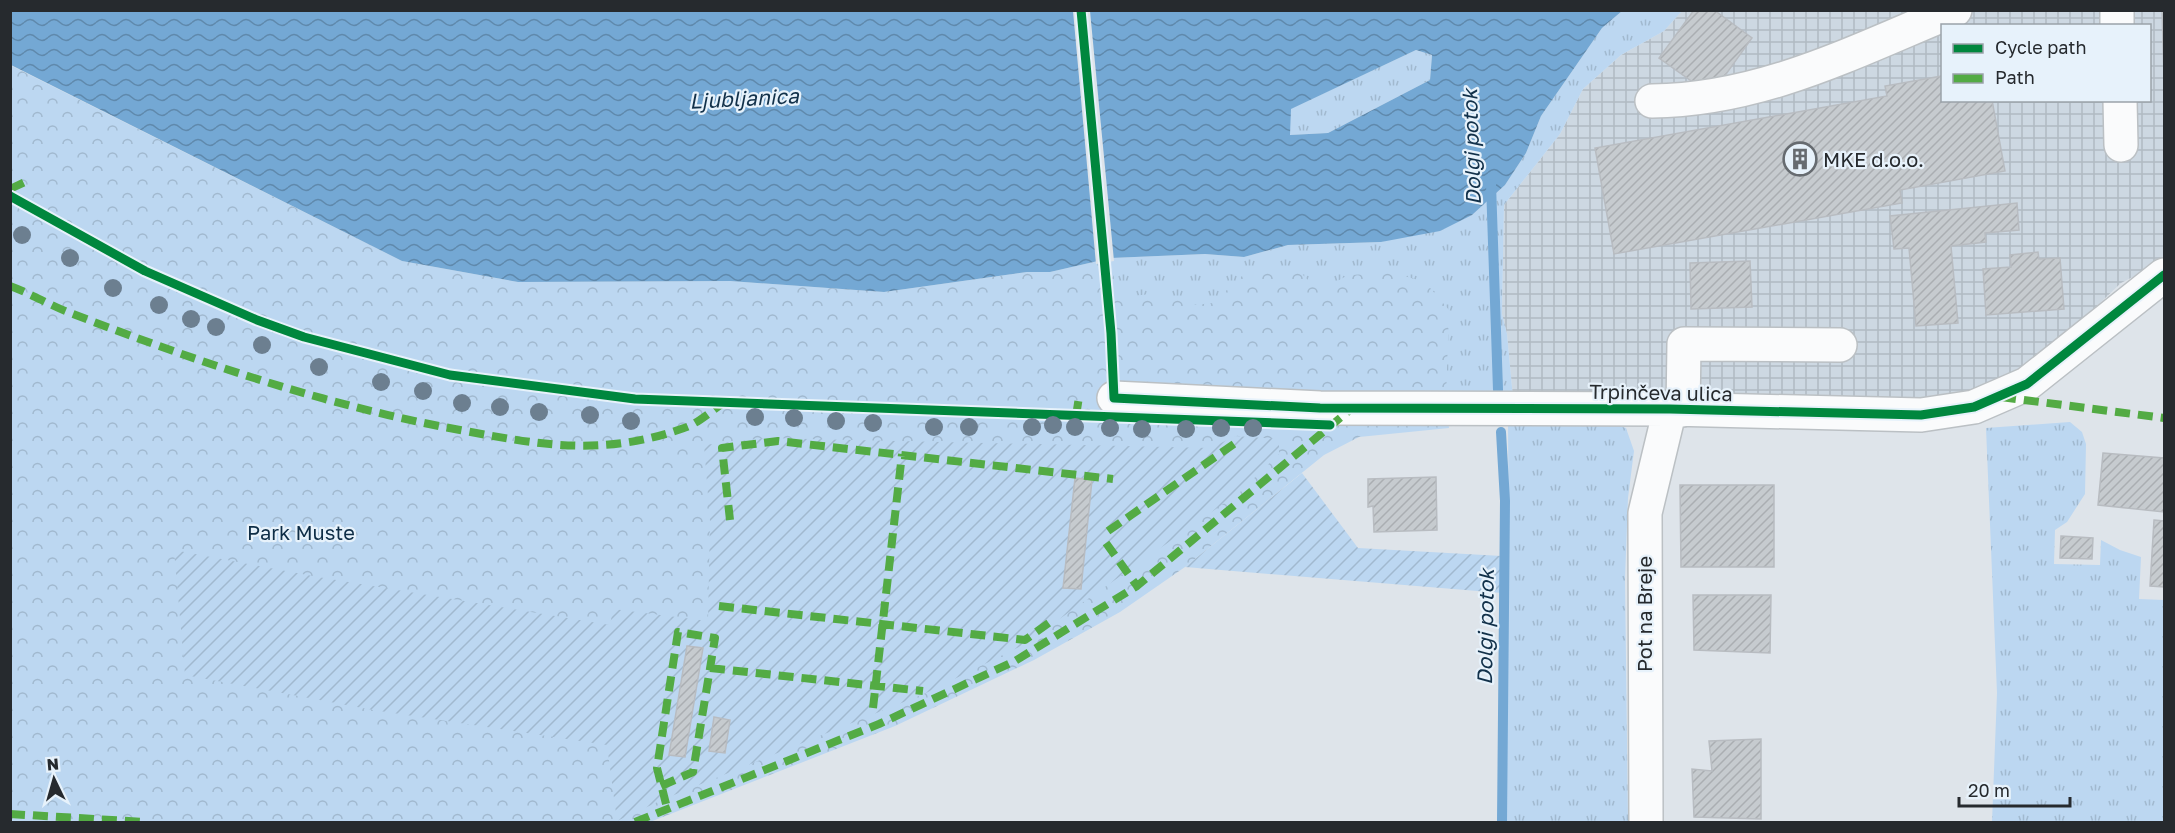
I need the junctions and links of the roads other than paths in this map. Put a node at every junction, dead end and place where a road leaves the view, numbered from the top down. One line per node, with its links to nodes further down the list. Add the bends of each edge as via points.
1 (1955, 10): 2 (street, via 1808,71 1745,91 1690,100)
2 (1652, 100)
3 (2120, 102): 4 (street)
4 (2121, 145)
5 (2164, 275): 8 (street, Trpinčeva ulica, via 2027,384 1974,407 1921,415)
6 (1840, 345): 8 (street, Pot na Breje, via 1684,344)
7 (1114, 398): 8 (street, Trpinčeva ulica, via 1320,408)
8 (1677, 410): 9 (street, Pot na Breje, via 1645,513)
9 (1646, 822)

